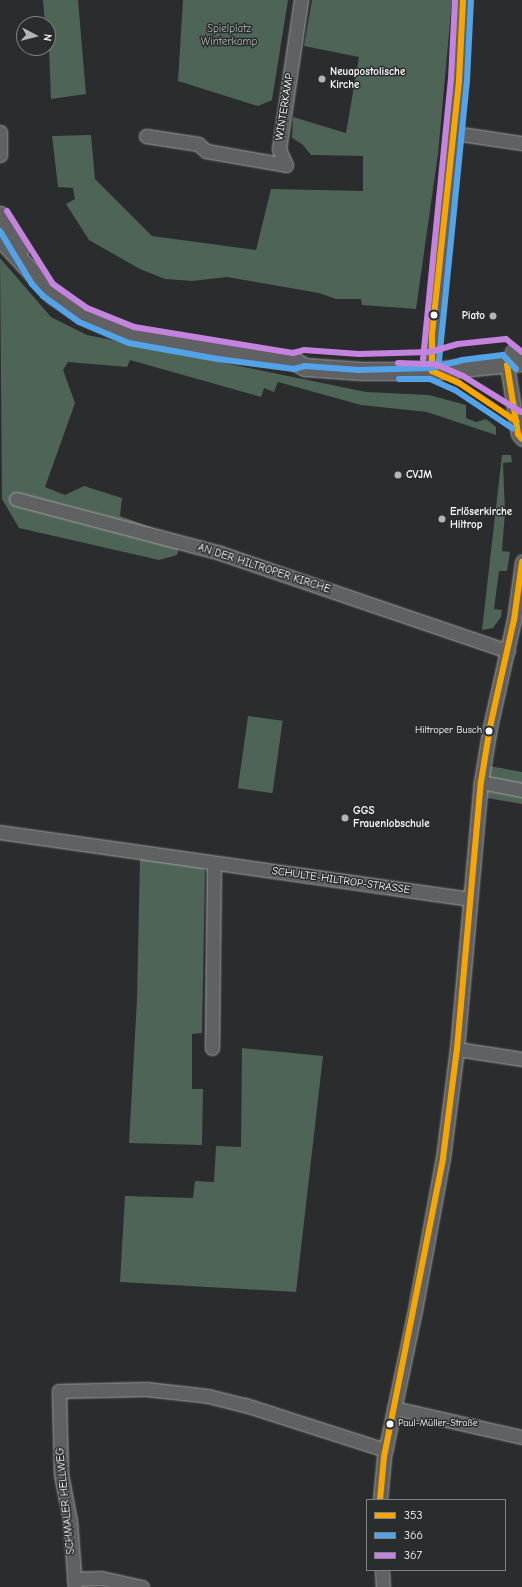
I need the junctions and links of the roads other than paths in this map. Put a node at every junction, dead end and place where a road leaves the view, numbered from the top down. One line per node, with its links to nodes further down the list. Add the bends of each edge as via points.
1 (301, 0): 5 (street, WINTERKAMP, via 279,148 286,165 206,152 198,144)
2 (463, 0): 4 (street)
3 (0, 132): 7 (street)
4 (454, 133): 6 (street); 12 (street)
5 (146, 136)
6 (522, 143)
7 (0, 155)
8 (0, 214): 10 (main road)
9 (0, 238): 10 (main road)
10 (39, 280): 12 (main road, via 53,295 111,328 218,351 294,361 304,358)
11 (518, 359): 12 (main road); 13 (street)
12 (431, 365)
13 (519, 421): 14 (street)
14 (522, 439)
15 (16, 499): 17 (street, AN DER HILTROPER KIRCHE, via 220,553)
16 (522, 562): 17 (street)
17 (508, 651): 18 (street, via 490,727)
18 (481, 782): 19 (street); 22 (street)
19 (522, 790)
20 (0, 832): 21 (street, SCHULTE-HILTROP-STRASSE)
21 (214, 863): 22 (street, SCHULTE-HILTROP-STRASSE); 23 (street)
22 (469, 899): 24 (street)
23 (212, 1048)
24 (457, 1049): 25 (street); 26 (street, via 431,1229)
25 (522, 1059)
26 (394, 1408): 27 (street); 28 (street)
27 (522, 1437)
28 (385, 1450): 29 (street); 31 (street, SCHMALER HELLWEG, via 245,1405 208,1396 146,1389 59,1391 63,1487 70,1521)
29 (380, 1499)
30 (382, 1571): 33 (street)
31 (74, 1583): 32 (street, via 101,1578)
32 (142, 1587)
33 (383, 1587)

